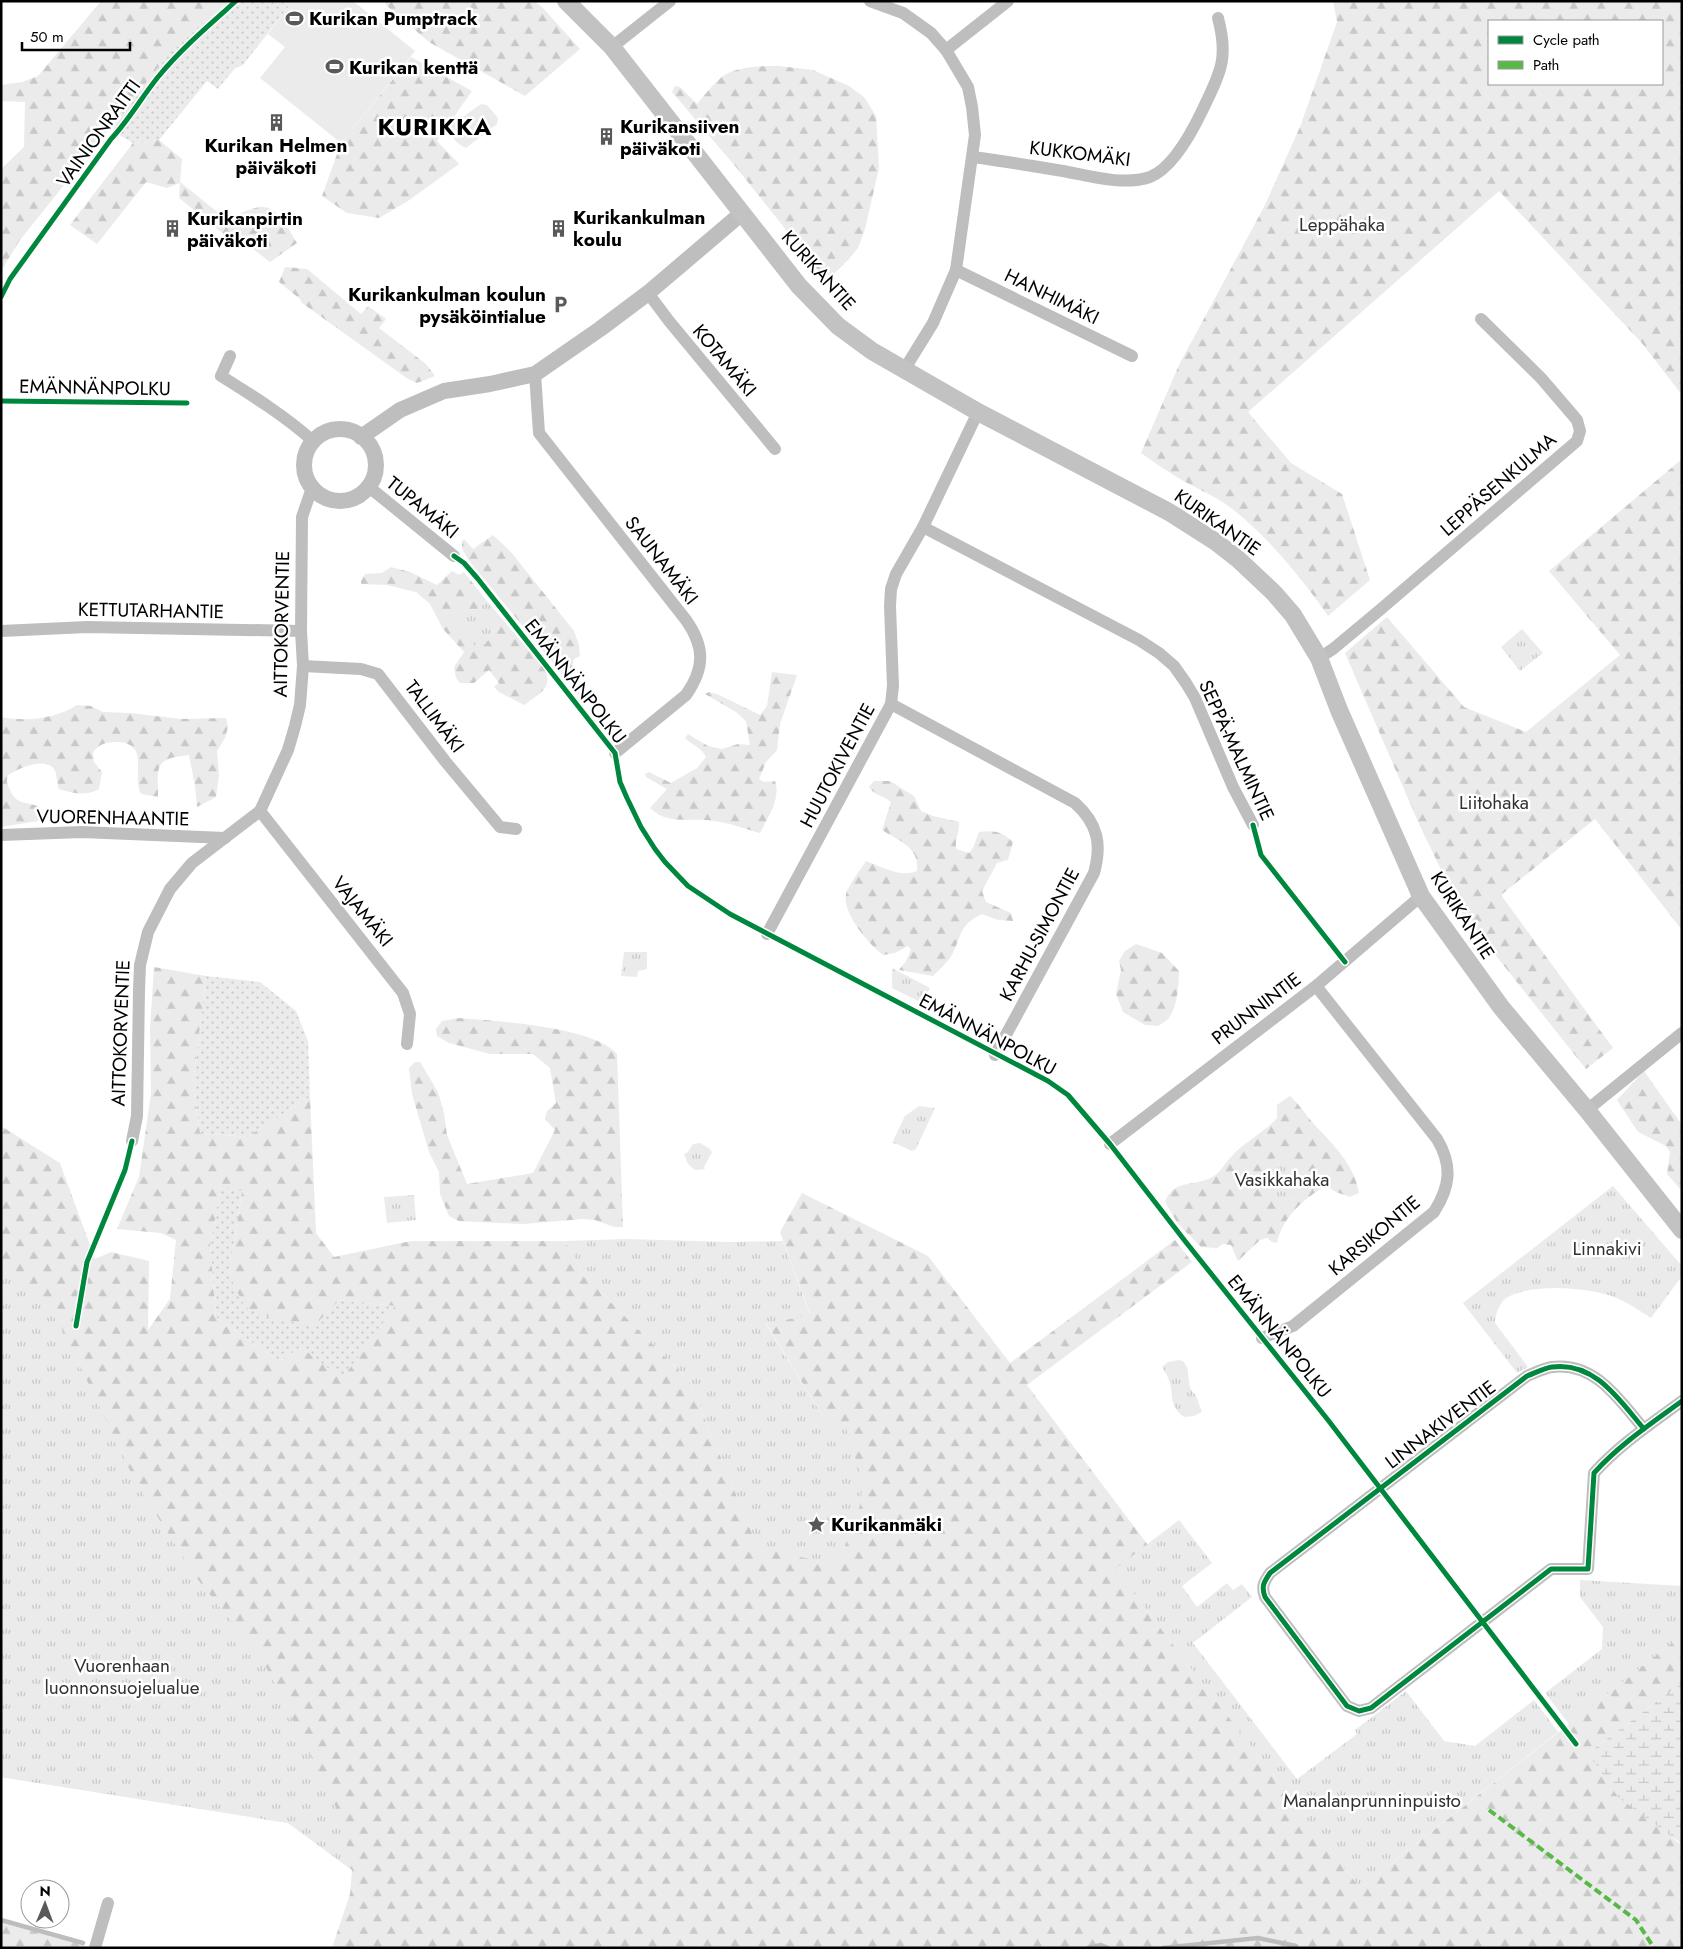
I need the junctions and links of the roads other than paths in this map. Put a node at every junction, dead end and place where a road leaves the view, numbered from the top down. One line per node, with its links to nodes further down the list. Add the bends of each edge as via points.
1 (566, 1): 6 (main road, KURIKANTIE)
2 (670, 1): 6 (street)
3 (870, 1): 7 (street, via 903,13)
4 (1008, 1): 7 (street)
5 (1218, 18): 8 (street, KUKKOMÄKI, via 1223,38 1218,77 1182,146 1164,168 1151,176 1137,180 1106,178)
6 (612, 47): 9 (main road, KURIKANTIE)
7 (946, 50): 8 (street, via 968,87 975,136)
8 (973, 156): 10 (street)
9 (742, 213): 11 (street); 15 (main road, KURIKANTIE, via 816,304 855,338)
10 (956, 270): 14 (street, HANHIMÄKI); 15 (street, via 933,322)
11 (648, 293): 16 (street); 20 (street, KOTAMÄKI)
12 (1481, 319): 27 (street, LEPPÄSENKULMA, via 1541,378 1577,420 1580,430 1577,441)
13 (230, 356): 19 (street, via 221,376 267,405)
14 (1132, 356)
15 (904, 370): 17 (main road, KURIKANTIE)
16 (535, 374): 18 (street, via 444,391 400,410); 30 (street, SAUNAMÄKI, via 539,433 686,620 699,643 699,669 686,695)
17 (978, 412): 23 (street, HUUTOKIVENTIE); 27 (main road, KURIKANTIE, via 1170,512 1216,542 1274,593 1293,616)
18 (361, 437): 19 (street, via 337,429); 21 (street, via 375,457 374,476)
19 (313, 441): 22 (street, via 306,452 304,467)
20 (775, 449)
21 (369, 487): 22 (street, via 345,500 332,500); 24 (street, TUPAMÄKI)
22 (312, 488): 25 (street, AITTOKORVENTIE, via 302,517)
23 (923, 527): 29 (street, HUUTOKIVENTIE, via 896,574 890,596); 32 (street, SEPPÄ-MALMINTIE, via 1139,640 1174,666 1195,698)
24 (454, 556)
25 (301, 631): 26 (street, KETTUTARHANTIE, via 87,627); 28 (street, AITTOKORVENTIE)
26 (1, 632)
27 (1319, 658): 36 (main road, KURIKANTIE)
28 (303, 666): 31 (street, AITTOKORVENTIE, via 300,705 288,750); 33 (street, TALLIMÄKI, via 362,669 378,674 500,827)
29 (891, 704): 37 (street, HUUTOKIVENTIE); 41 (street, KARHU-SIMONTIE, via 1075,803 1091,821 1096,834 1099,847 1094,873)
30 (615, 753)
31 (260, 811): 35 (street, AITTOKORVENTIE); 40 (street, VAJAMÄKI, via 403,993 410,1014)
32 (1253, 825)
33 (516, 829)
34 (1, 835): 35 (street, VUORENHAANTIE, via 82,832)
35 (225, 838): 43 (street, AITTOKORVENTIE, via 180,877 148,932 140,965 137,1116)
36 (1421, 896): 38 (street, PRUNNINTIE); 42 (main road, KURIKANTIE, via 1501,1006)
37 (767, 934)
38 (1316, 986): 44 (street, PRUNNINTIE); 46 (street, KARSIKONTIE, via 1437,1140 1446,1161 1446,1189 1434,1212 1293,1326)
39 (1682, 1033): 42 (street)
40 (407, 1044)
41 (995, 1054)
42 (1587, 1110): 45 (main road, KURIKANTIE)
43 (132, 1141)
44 (1110, 1144)
45 (1682, 1230)
46 (1262, 1338)
47 (1682, 1401): 48 (street, LINNAKIVENTIE)
48 (1644, 1429): 48 (street, LINNAKIVENTIE, via 1594,1474 1588,1569 1551,1569 1371,1708 1359,1711 1347,1706 1265,1598 1263,1584 1270,1573 1527,1376 1551,1367 1576,1367 1602,1381)
49 (108, 1903): 50 (street)
50 (95, 1948)

